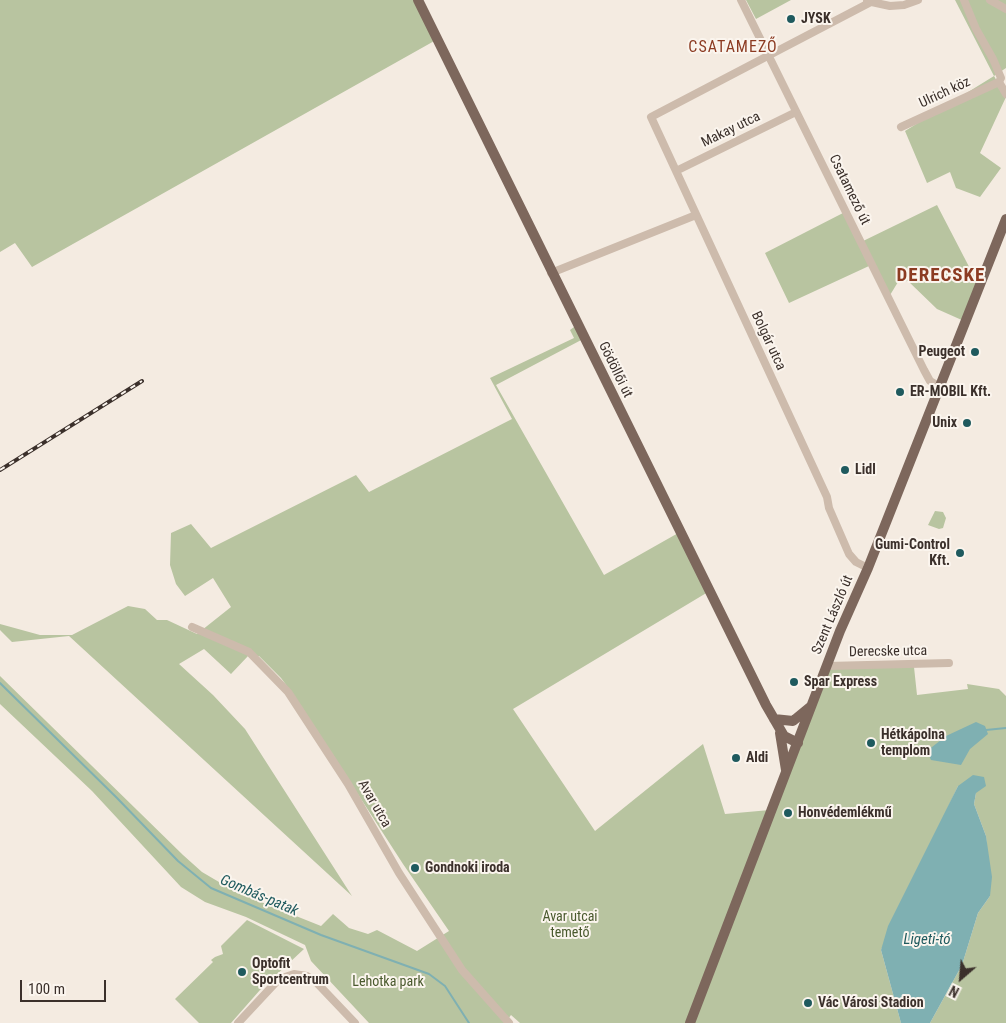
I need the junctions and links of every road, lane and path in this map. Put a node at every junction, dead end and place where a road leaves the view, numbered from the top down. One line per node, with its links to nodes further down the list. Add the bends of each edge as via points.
1 (418, 0): 16 (main road, Gödöllői út)
2 (741, 0): 8 (street, Csatamező út)
3 (918, 0): 6 (street, via 900,6)
4 (964, 0): 9 (street, via 994,59 1001,78)
5 (990, 0): 7 (street)
6 (868, 1): 8 (street)
7 (1006, 9)
8 (770, 56): 11 (street, Csatamező út); 13 (street, Bolgár utca, via 651,117)
9 (999, 82): 10 (street); 12 (street, Ulrich köz)
10 (1006, 94)
11 (796, 112): 13 (street, Makay utca); 17 (street, Csatamező út, via 924,370 930,381)
12 (901, 127)
13 (676, 171): 14 (street, Bolgár utca)
14 (696, 215): 16 (street); 18 (street, Bolgár utca, via 827,497 849,554)
15 (1006, 219): 17 (main road, Szent László út)
16 (552, 273): 23 (main road, Gödöllői út)
17 (940, 387): 18 (main road, Szent László út)
18 (868, 568): 21 (main road, Szent László út)
19 (192, 626): 29 (street, Avar utca, via 249,652 288,692 462,970)
20 (949, 663): 21 (street, Derecske utca)
21 (826, 666): 22 (main road, Szent László út)
22 (811, 707): 23 (main road, via 793,721); 25 (main road, Szent László út)
23 (774, 719): 24 (main road, Gödöllői út)
24 (779, 730): 25 (main road, via 788,740); 26 (main road, Gödöllői út)
25 (798, 743): 26 (main road, Szent László út)
26 (786, 773): 30 (main road, Szent László út)
27 (238, 1023): 28 (street, via 280,980 294,974 308,976 316,982)
28 (355, 1023)
29 (509, 1023)
30 (690, 1023)

